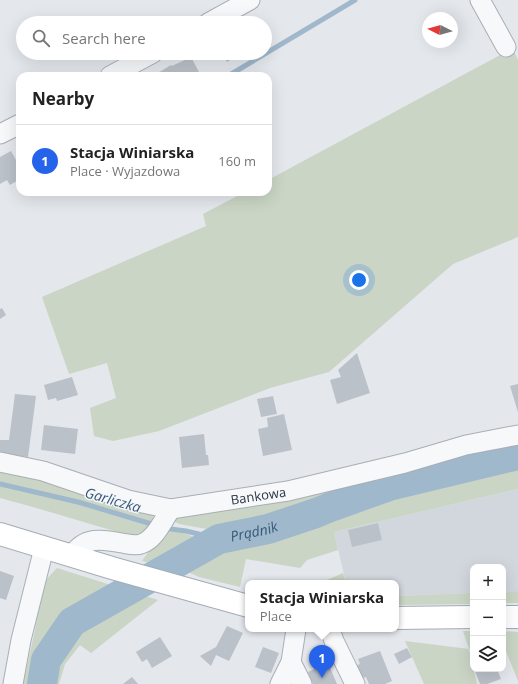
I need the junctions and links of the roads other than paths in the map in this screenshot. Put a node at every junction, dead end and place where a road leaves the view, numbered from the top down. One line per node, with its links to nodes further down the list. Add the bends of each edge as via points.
1 (250, 0): 3 (street)
2 (480, 0): 4 (street)
3 (221, 16)
4 (506, 48)
5 (140, 60): 6 (street)
6 (117, 72)
7 (16, 126): 8 (street)
8 (0, 134)
9 (518, 435): 11 (street, Bankowa, via 466,445 405,463 288,490)
10 (0, 462): 11 (street, Bankowa, via 43,470 128,500)
11 (171, 509): 14 (street, via 155,532 141,544 88,541)
12 (0, 534): 13 (main road)
13 (44, 548): 14 (main road); 23 (street)
14 (72, 556): 15 (main road)
15 (245, 605)
16 (470, 617): 19 (main road)
17 (506, 617): 18 (main road)
18 (518, 617)
19 (399, 618)
20 (296, 632): 22 (street)
21 (331, 632): 26 (street)
22 (291, 662): 24 (street); 25 (street)
23 (12, 684)
24 (280, 684)
25 (302, 684)
26 (355, 684)

